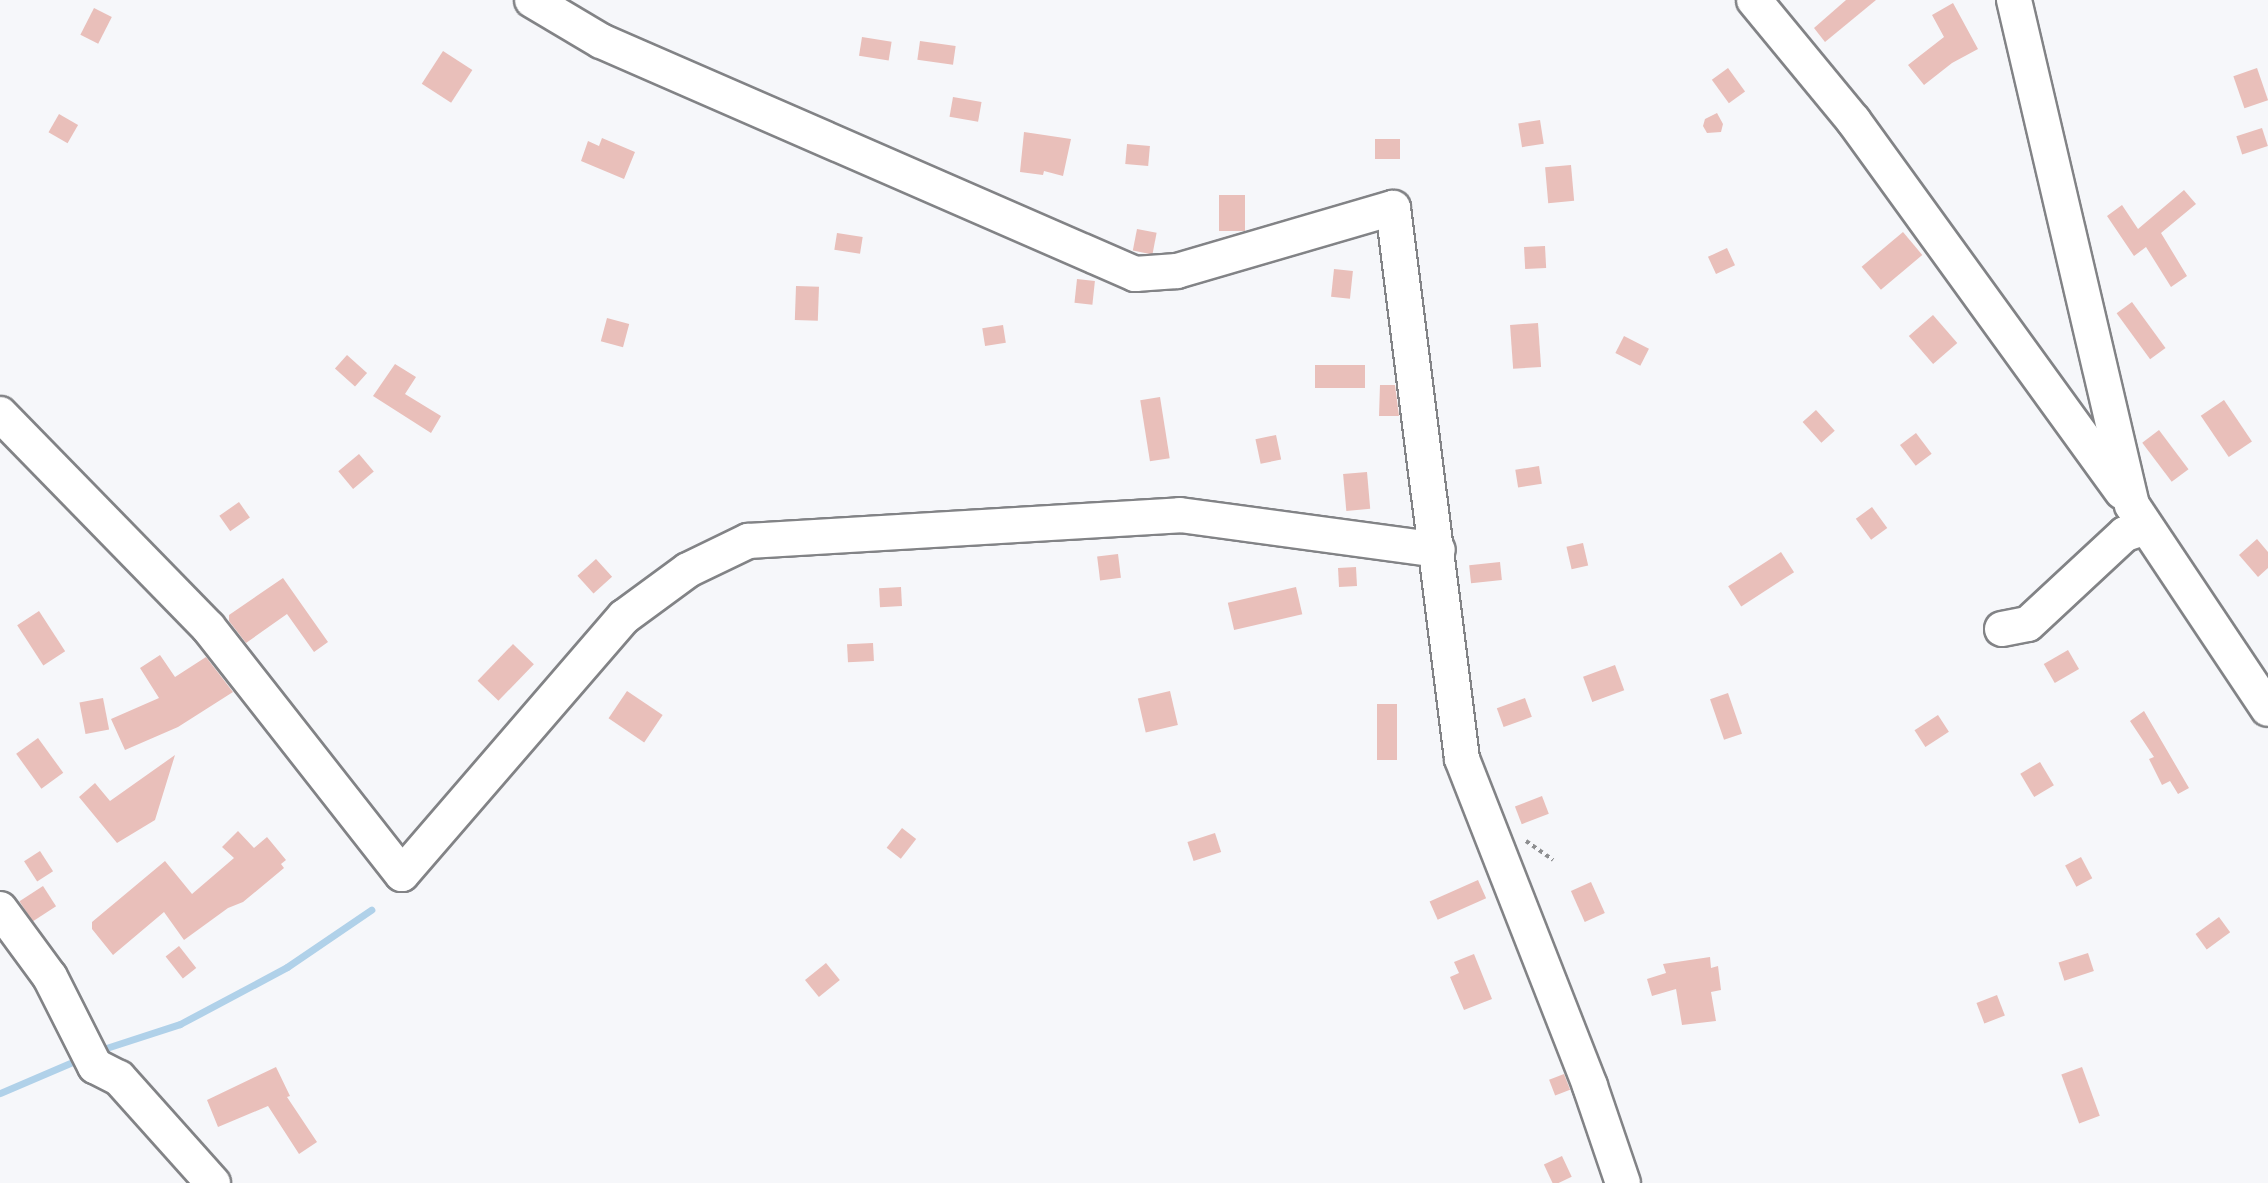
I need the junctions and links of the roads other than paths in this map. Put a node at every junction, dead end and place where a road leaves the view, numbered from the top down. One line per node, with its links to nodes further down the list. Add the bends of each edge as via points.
1 (532, 0): 6 (street, via 601,41 1135,274 1177,271 1393,208)
2 (1754, 0): 5 (street, via 1853,120)
3 (2014, 0): 5 (street)
4 (0, 414): 6 (street, via 208,627 402,874 624,617 688,570 748,541 1180,515)
5 (2139, 516): 7 (street, via 2028,624); 8 (street)
6 (1438, 550): 11 (street, via 1462,759)
7 (2002, 629)
8 (2268, 709)
9 (0, 909): 10 (street, via 50,977 95,1066 119,1078)
10 (213, 1183)
11 (1623, 1183)

